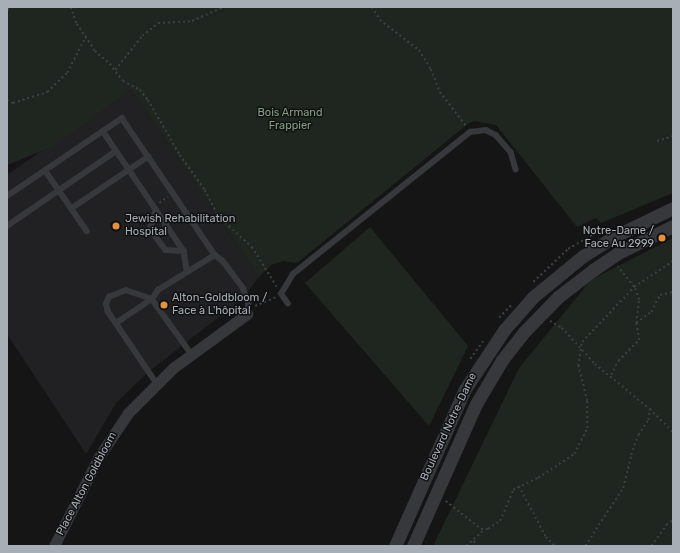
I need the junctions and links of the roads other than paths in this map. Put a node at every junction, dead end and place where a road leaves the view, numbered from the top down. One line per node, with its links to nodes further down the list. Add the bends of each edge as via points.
1 (103, 132): 2 (lane); 3 (lane, via 122,118); 5 (lane)
2 (116, 152): 6 (lane); 7 (lane)
3 (148, 157): 6 (lane); 16 (lane)
4 (516, 169): 19 (lane, via 511,152 496,135 486,130 470,132 292,274 281,294)
5 (45, 170): 7 (lane); 8 (lane)
6 (129, 170): 9 (lane); 10 (lane)
7 (60, 190): 9 (lane); 12 (lane)
8 (7, 196)
9 (72, 208): 14 (lane)
10 (155, 208): 15 (lane); 15 (lane, via 151,227 153,233 166,250)
11 (673, 208): 25 (street, Boulevard Notre-Dame, via 613,237 583,256 533,298 504,330 462,394)
12 (7, 226)
13 (673, 226): 26 (street, Boulevard Notre-Dame, via 618,253 593,270 558,297 524,332 502,360 476,404)
14 (87, 231)
15 (184, 251): 17 (lane)
16 (215, 255): 17 (lane); 20 (lane, via 223,261 243,288)
17 (187, 270): 18 (lane, via 158,290)
18 (152, 298): 21 (lane); 21 (lane, via 126,290 110,297 106,306); 22 (lane)
19 (288, 304)
20 (248, 310): 22 (street, Place Alton Goldbloom)
21 (116, 322): 23 (lane)
22 (191, 353): 23 (street, Place Alton Goldbloom)
23 (156, 383): 24 (street, Place Alton Goldbloom, via 128,413 109,439)
24 (54, 546)
25 (395, 546)
26 (413, 546)

